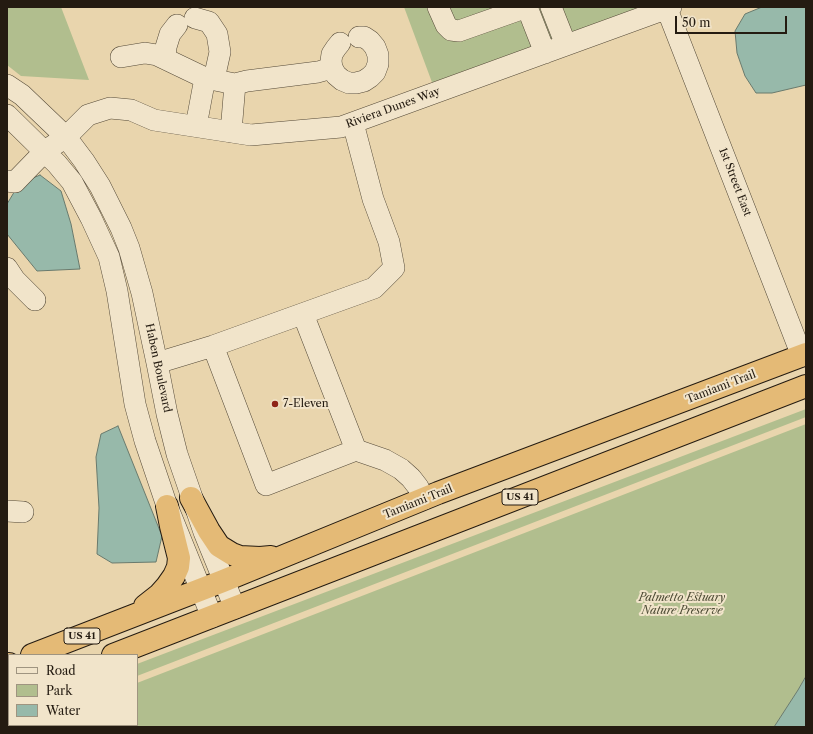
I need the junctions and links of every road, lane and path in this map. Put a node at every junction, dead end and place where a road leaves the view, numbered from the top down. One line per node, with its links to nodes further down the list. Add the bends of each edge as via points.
1 (438, 7): 5 (street, via 446,25 451,30 459,31)
2 (527, 7): 5 (street); 7 (street)
3 (551, 7): 6 (street)
4 (669, 8): 6 (street, Riviera Dunes Way); 25 (street, 1st Street East)
5 (490, 13)
6 (566, 45): 7 (street, Riviera Dunes Way)
7 (544, 53): 15 (street, Riviera Dunes Way)
8 (121, 57): 9 (street, via 145,53)
9 (165, 59): 11 (street); 11 (street, via 170,34 186,22 208,22 217,34 220,52)
10 (332, 68): 10 (street, via 336,75 349,83 364,81 375,72 378,64 375,47 364,38 350,40 336,48 332,54); 12 (street)
11 (209, 78): 12 (street); 16 (street)
12 (236, 84): 17 (street)
13 (7, 85): 18 (street, Haben Boulevard, via 22,95)
14 (7, 115): 19 (street)
15 (353, 123): 17 (street, Riviera Dunes Way, via 341,127 251,135); 23 (street, via 389,242 394,268 374,288)
16 (196, 126): 17 (street, Riviera Dunes Way); 18 (street, Riviera Dunes Way, via 154,120 131,110 110,108 88,115)
17 (231, 132)
18 (66, 137): 19 (street); 26 (street, Haben Boulevard, via 100,186 129,248)
19 (45, 151): 20 (street); 31 (street, via 72,182 92,218 108,257 117,291 135,404)
20 (10, 187)
21 (7, 268): 22 (street)
22 (35, 300)
23 (303, 314): 24 (street); 28 (street)
24 (213, 346): 26 (street); 28 (street, via 266,485)
25 (804, 355): 30 (highway, Tamiami Trail / US 41)
26 (157, 363): 29 (street, Haben Boulevard, via 167,414)
27 (806, 386): 35 (highway, US 41)
28 (356, 450): 30 (street, via 385,460 401,469 418,487)
29 (192, 498): 32 (highway, via 219,546 240,557); 33 (street, Haben Boulevard)
30 (424, 499): 32 (highway, Tamiami Trail / US 41)
31 (167, 506): 34 (street); 36 (highway, via 179,558 178,567 159,595)
32 (283, 557): 33 (highway, Tamiami Trail / US 41)
33 (223, 581): 34 (highway, Tamiami Trail / US 41); 35 (street, Haben Boulevard)
34 (201, 589): 36 (highway, Tamiami Trail / US 41); 37 (street)
35 (235, 608): 37 (highway, US 41)
36 (131, 616): 38 (highway, Tamiami Trail / US 41)
37 (212, 617): 39 (highway, US 41)
38 (35, 654)
39 (116, 654)

